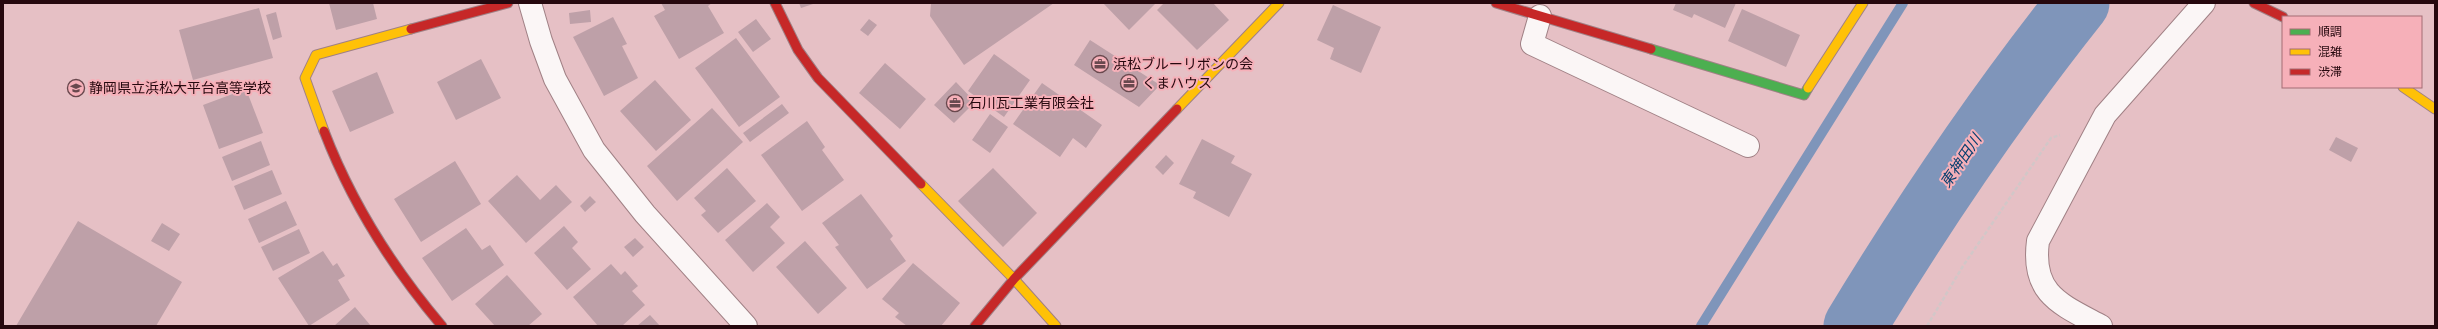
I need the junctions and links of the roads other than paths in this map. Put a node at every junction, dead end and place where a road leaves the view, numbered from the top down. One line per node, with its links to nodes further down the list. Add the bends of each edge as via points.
1 (508, 3): 15 (street, via 316,55 305,78 339,168 356,204 398,271)
2 (530, 3): 16 (street, via 555,79 594,150 641,208)
3 (775, 3): 14 (street, via 798,50 818,78)
4 (1279, 3): 14 (street)
5 (1496, 3): 9 (street)
6 (1863, 3): 9 (street, via 1804,95)
7 (2204, 3): 19 (street, via 2105,115 2038,241 2036,259 2040,277 2049,294 2063,306)
8 (2254, 3): 10 (street)
9 (1540, 16): 13 (street, via 1532,44)
10 (2282, 17)
11 (2404, 88): 12 (street)
12 (2435, 109)
13 (1748, 146)
14 (1014, 279): 17 (street); 18 (street)
15 (442, 326)
16 (746, 326)
17 (975, 326)
18 (1056, 326)
19 (2101, 326)

